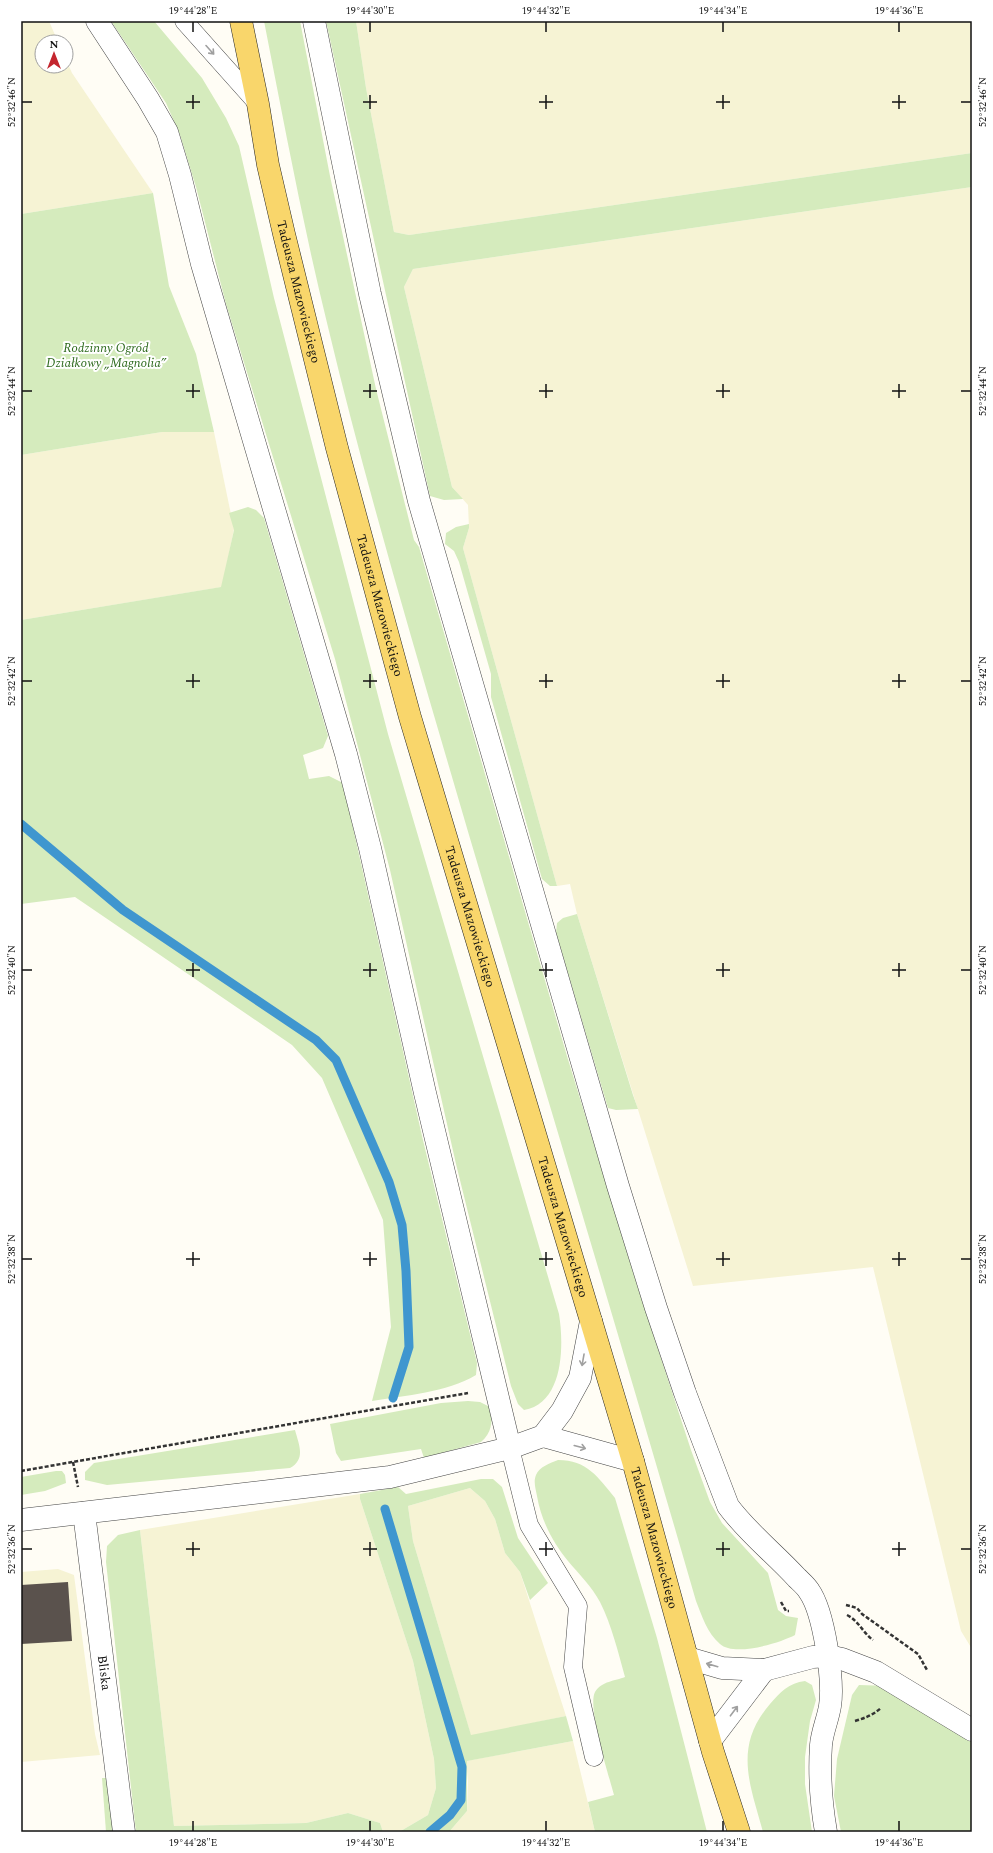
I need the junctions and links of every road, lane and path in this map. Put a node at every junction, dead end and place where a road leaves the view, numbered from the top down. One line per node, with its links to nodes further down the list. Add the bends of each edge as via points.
1 (97, 21): 7 (street, via 167,132 180,175 204,272 348,761)
2 (184, 21): 5 (lane, one-way to 5)
3 (241, 21): 5 (main road, Tadeusza Mazowieckiego)
4 (314, 21): 14 (street, via 370,294 419,501 656,1308 728,1506 740,1521 785,1563)
5 (258, 104): 6 (main road, Tadeusza Mazowieckiego, via 268,165 335,440 410,718)
6 (590, 1321): 8 (street, one-way to 8, via 580,1378 562,1411); 10 (main road, Tadeusza Mazowieckiego)
7 (496, 1388): 9 (street); 11 (path)
8 (543, 1436): 9 (street); 10 (street, one-way to 10)
9 (510, 1448): 12 (street, via 390,1477); 23 (lane, via 529,1525 578,1606 573,1667)
10 (633, 1461): 16 (main road, Tadeusza Mazowieckiego)
11 (21, 1471)
12 (84, 1513): 13 (street); 25 (street, Bliska)
13 (21, 1520)
14 (816, 1603): 15 (street); 18 (path, via 857,1608 918,1654)
15 (828, 1656): 17 (street, via 813,1657); 20 (street, via 831,1687); 21 (street, via 876,1672)
16 (688, 1658): 17 (street, one-way to 16, via 722,1668); 22 (main road, Tadeusza Mazowieckiego)
17 (764, 1670): 22 (street, one-way to 17)
18 (928, 1673)
19 (882, 1706): 20 (path, via 866,1718 853,1721)
20 (827, 1719): 28 (street, via 821,1742 820,1787)
21 (972, 1730)
22 (710, 1742): 24 (main road, Tadeusza Mazowieckiego)
23 (594, 1757)
24 (729, 1804): 26 (main road, Tadeusza Mazowieckiego); 27 (main road, Tadeusza Mazowieckiego)
25 (124, 1832)
26 (733, 1832)
27 (739, 1832)
28 (826, 1832)

